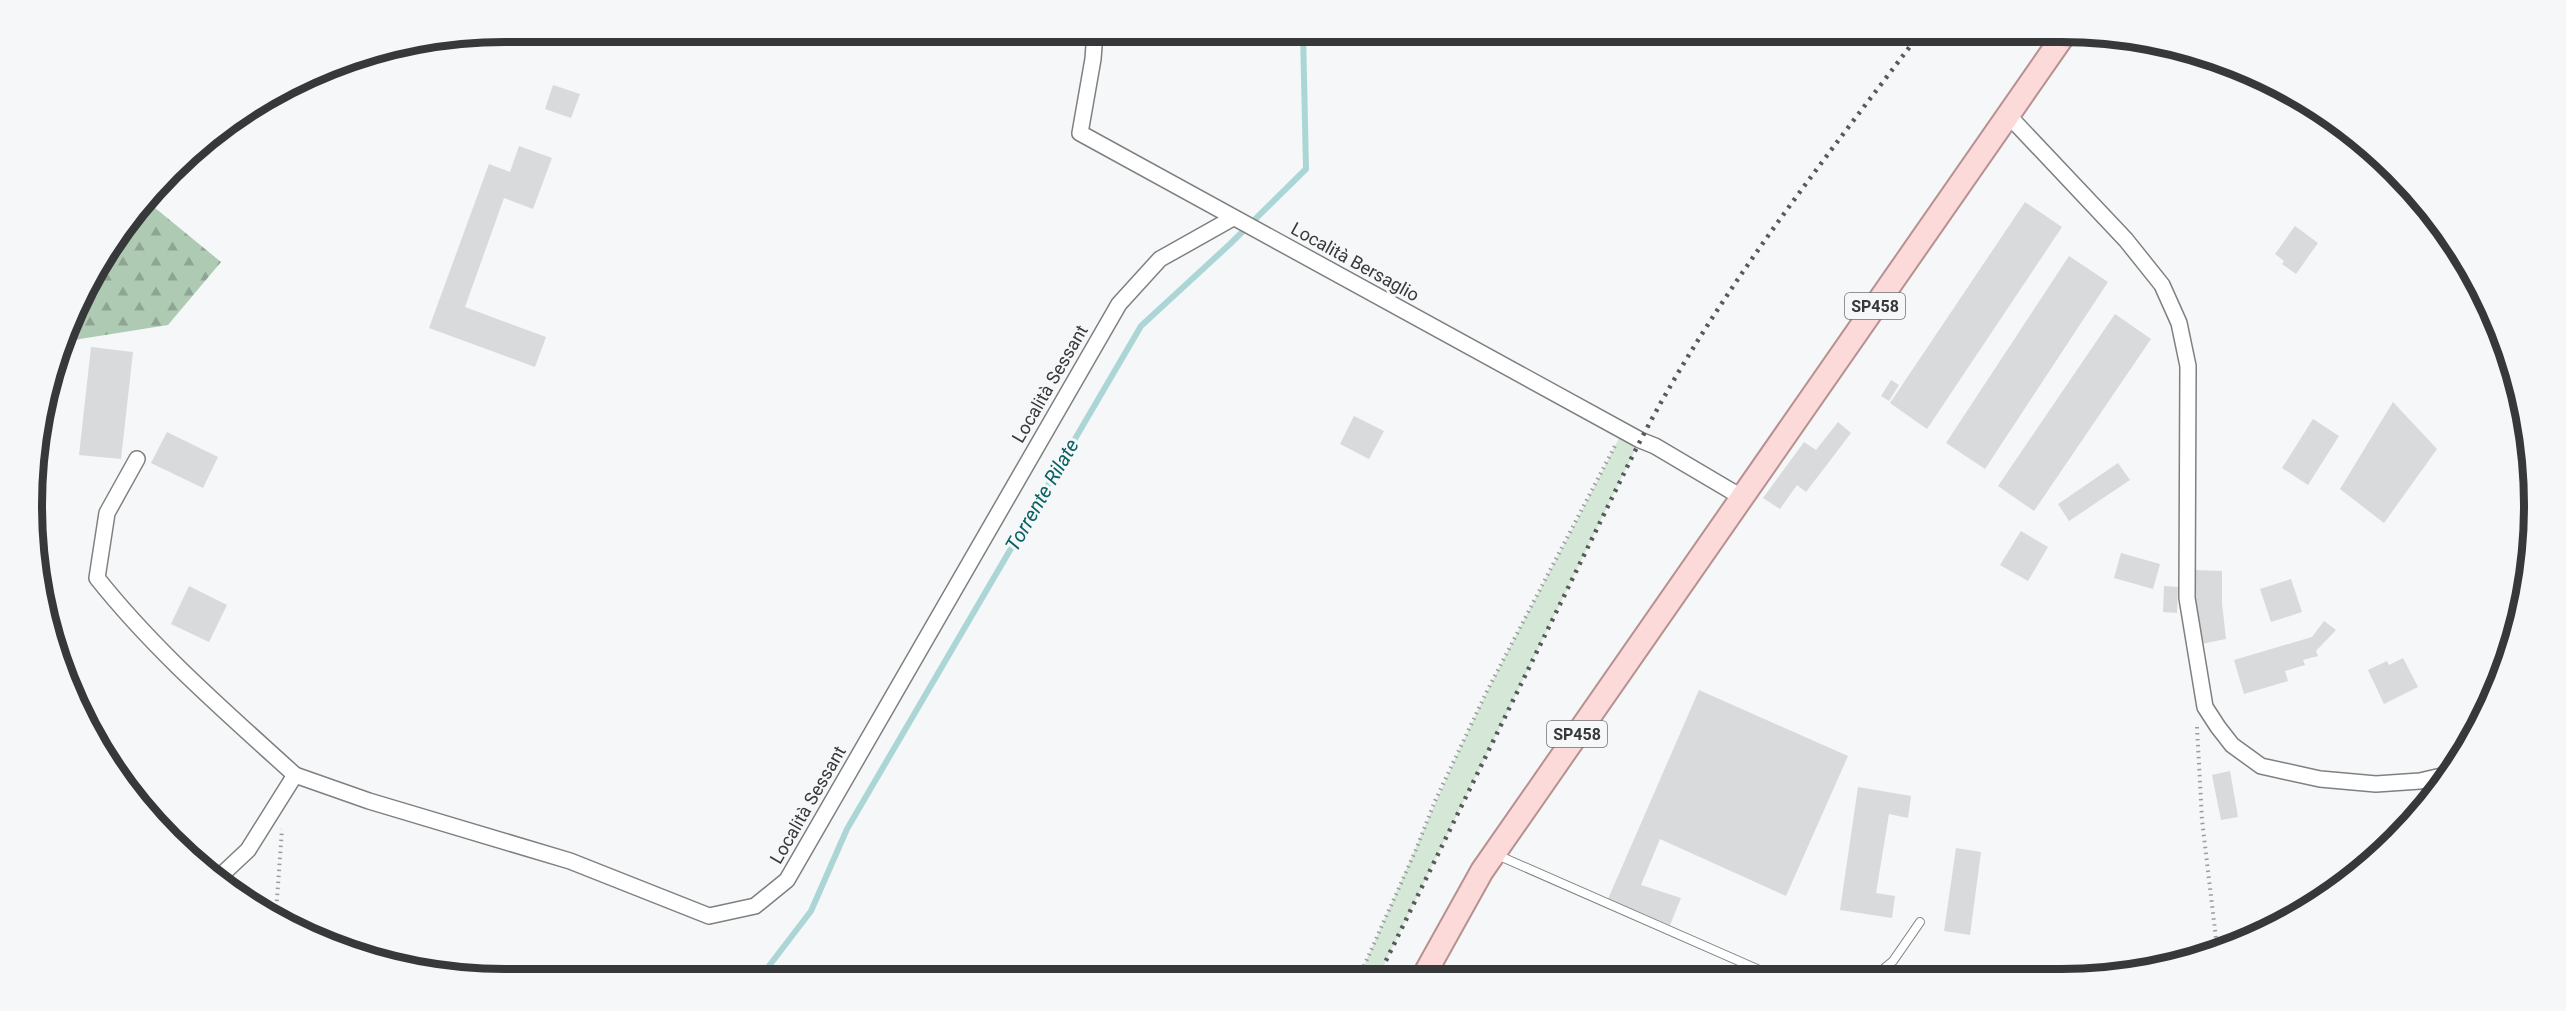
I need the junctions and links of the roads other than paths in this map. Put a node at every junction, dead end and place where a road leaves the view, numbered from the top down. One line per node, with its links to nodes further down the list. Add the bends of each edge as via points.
1 (1094, 42): 4 (street, Località Bersaglio, via 1080,133)
2 (2059, 42): 3 (main road, SP458)
3 (2008, 115): 6 (main road, SP458); 8 (street, via 2126,240 2162,285 2179,323 2188,366 2187,598 2205,707 2232,745 2261,766 2320,779 2376,784)
4 (1236, 219): 6 (street, Località Bersaglio, via 1655,446); 7 (street, Località Sessant, via 1160,259 1119,304 787,880 755,906 709,916 570,861)
5 (138, 459): 7 (street, via 107,513 97,578 130,619)
6 (1743, 498): 9 (main road, SP458)
7 (295, 775): 10 (street, via 248,850)
8 (2436, 777)
9 (1494, 853): 12 (main road, SP458); 13 (lane)
10 (223, 873)
11 (1920, 922): 14 (lane)
12 (1427, 969)
13 (1757, 969)
14 (1883, 969)

